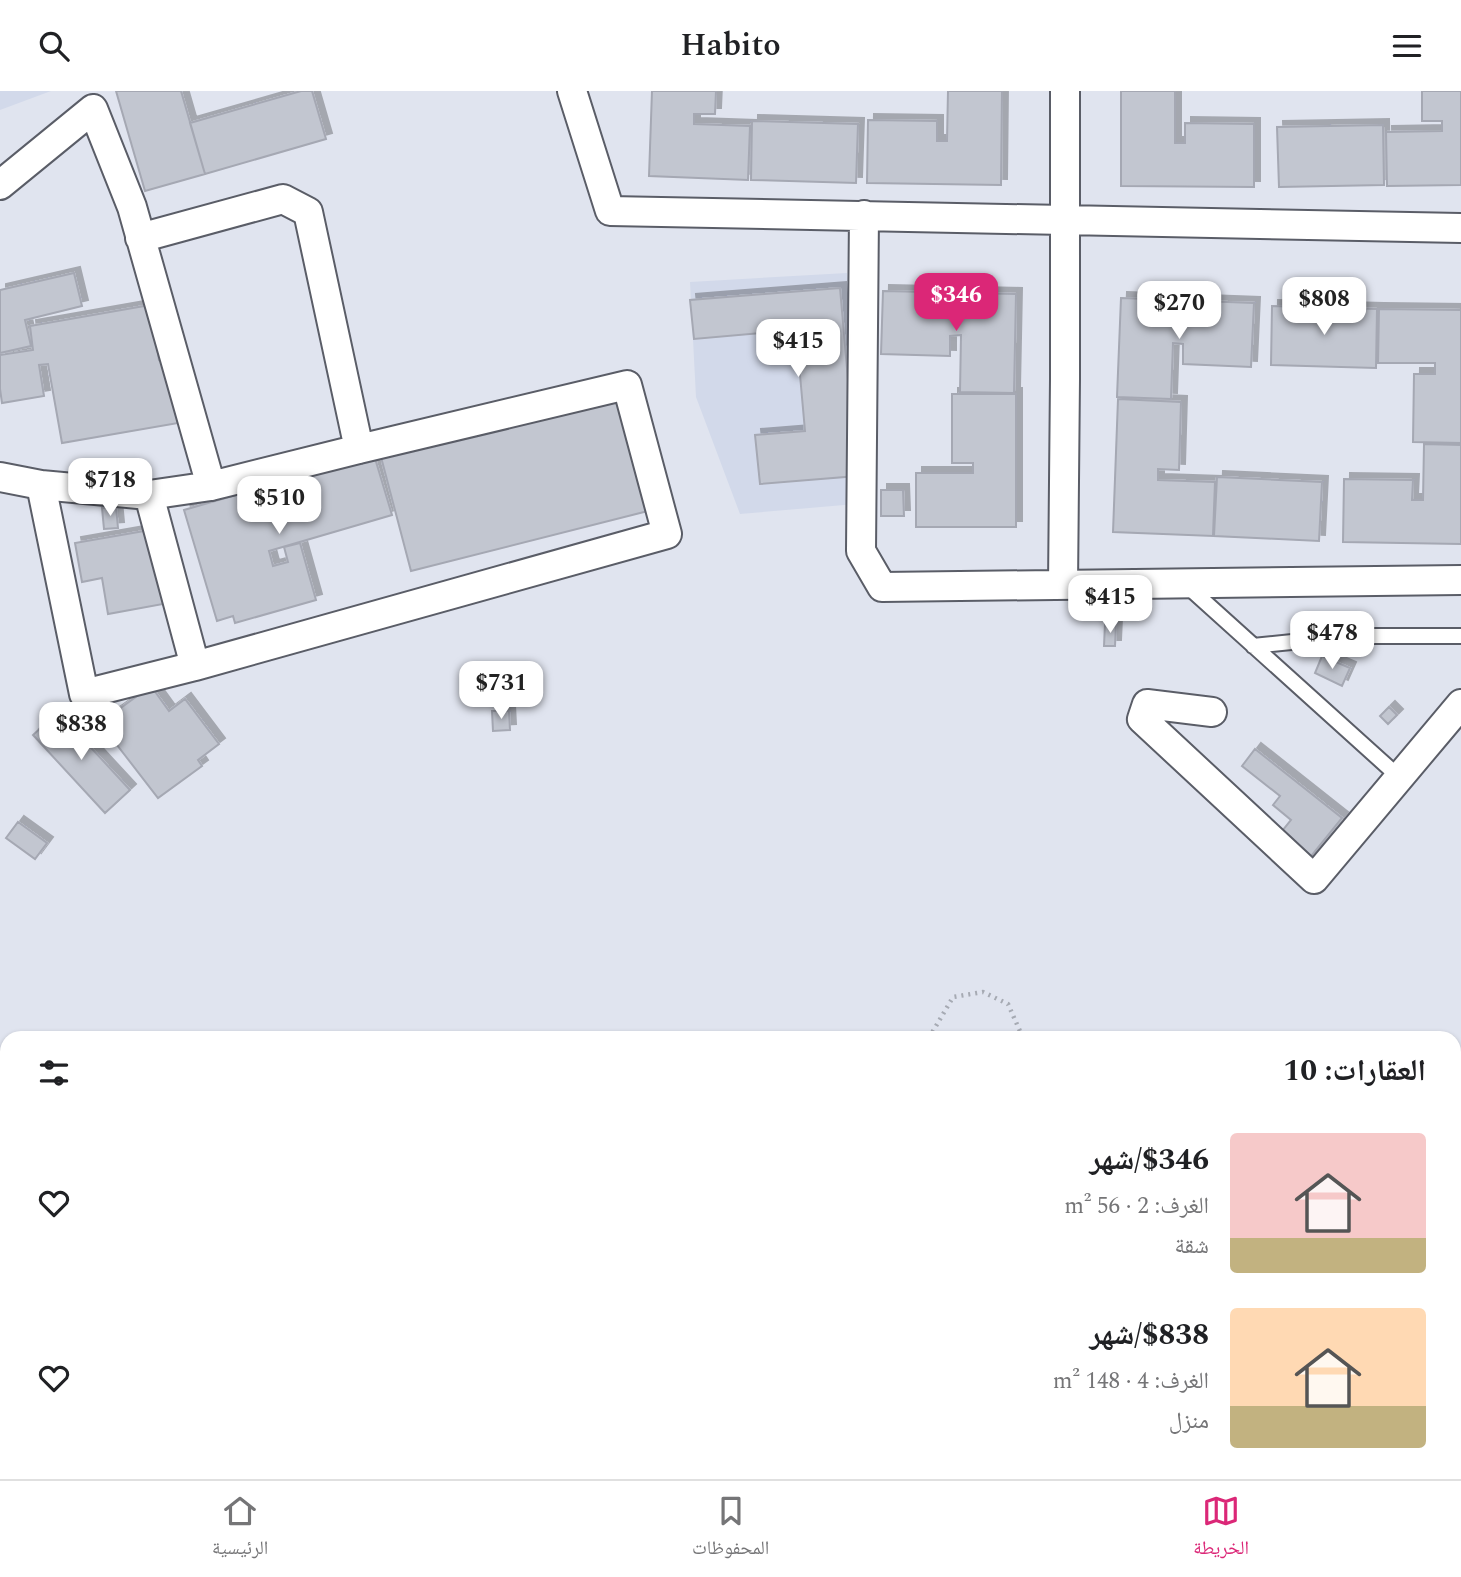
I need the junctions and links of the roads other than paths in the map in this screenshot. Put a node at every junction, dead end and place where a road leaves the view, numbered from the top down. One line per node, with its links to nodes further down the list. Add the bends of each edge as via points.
1 (572, 91): 4 (street, via 610,211)
2 (1065, 91): 5 (street)
3 (0, 185): 7 (street, via 93,109)
4 (864, 215): 5 (street); 15 (street, via 861,551 881,587)
5 (1065, 220): 6 (street); 15 (street)
6 (1461, 227)
7 (141, 238): 8 (street, via 283,199 308,212); 11 (street)
8 (359, 449): 11 (street); 18 (street, via 627,385 667,534)
9 (0, 477): 10 (street)
10 (41, 485): 12 (street); 18 (street, via 83,694)
11 (211, 486): 12 (street)
12 (149, 495): 18 (street)
13 (1461, 580): 14 (street)
14 (1184, 583): 15 (street); 17 (lane)
15 (1063, 585)
16 (1461, 636): 17 (lane, via 1350,636)
17 (1253, 646): 21 (lane)
18 (195, 666)
19 (1461, 704): 21 (street)
20 (1212, 712): 21 (street, via 1147,704 1142,719 1314,879)
21 (1399, 777)

